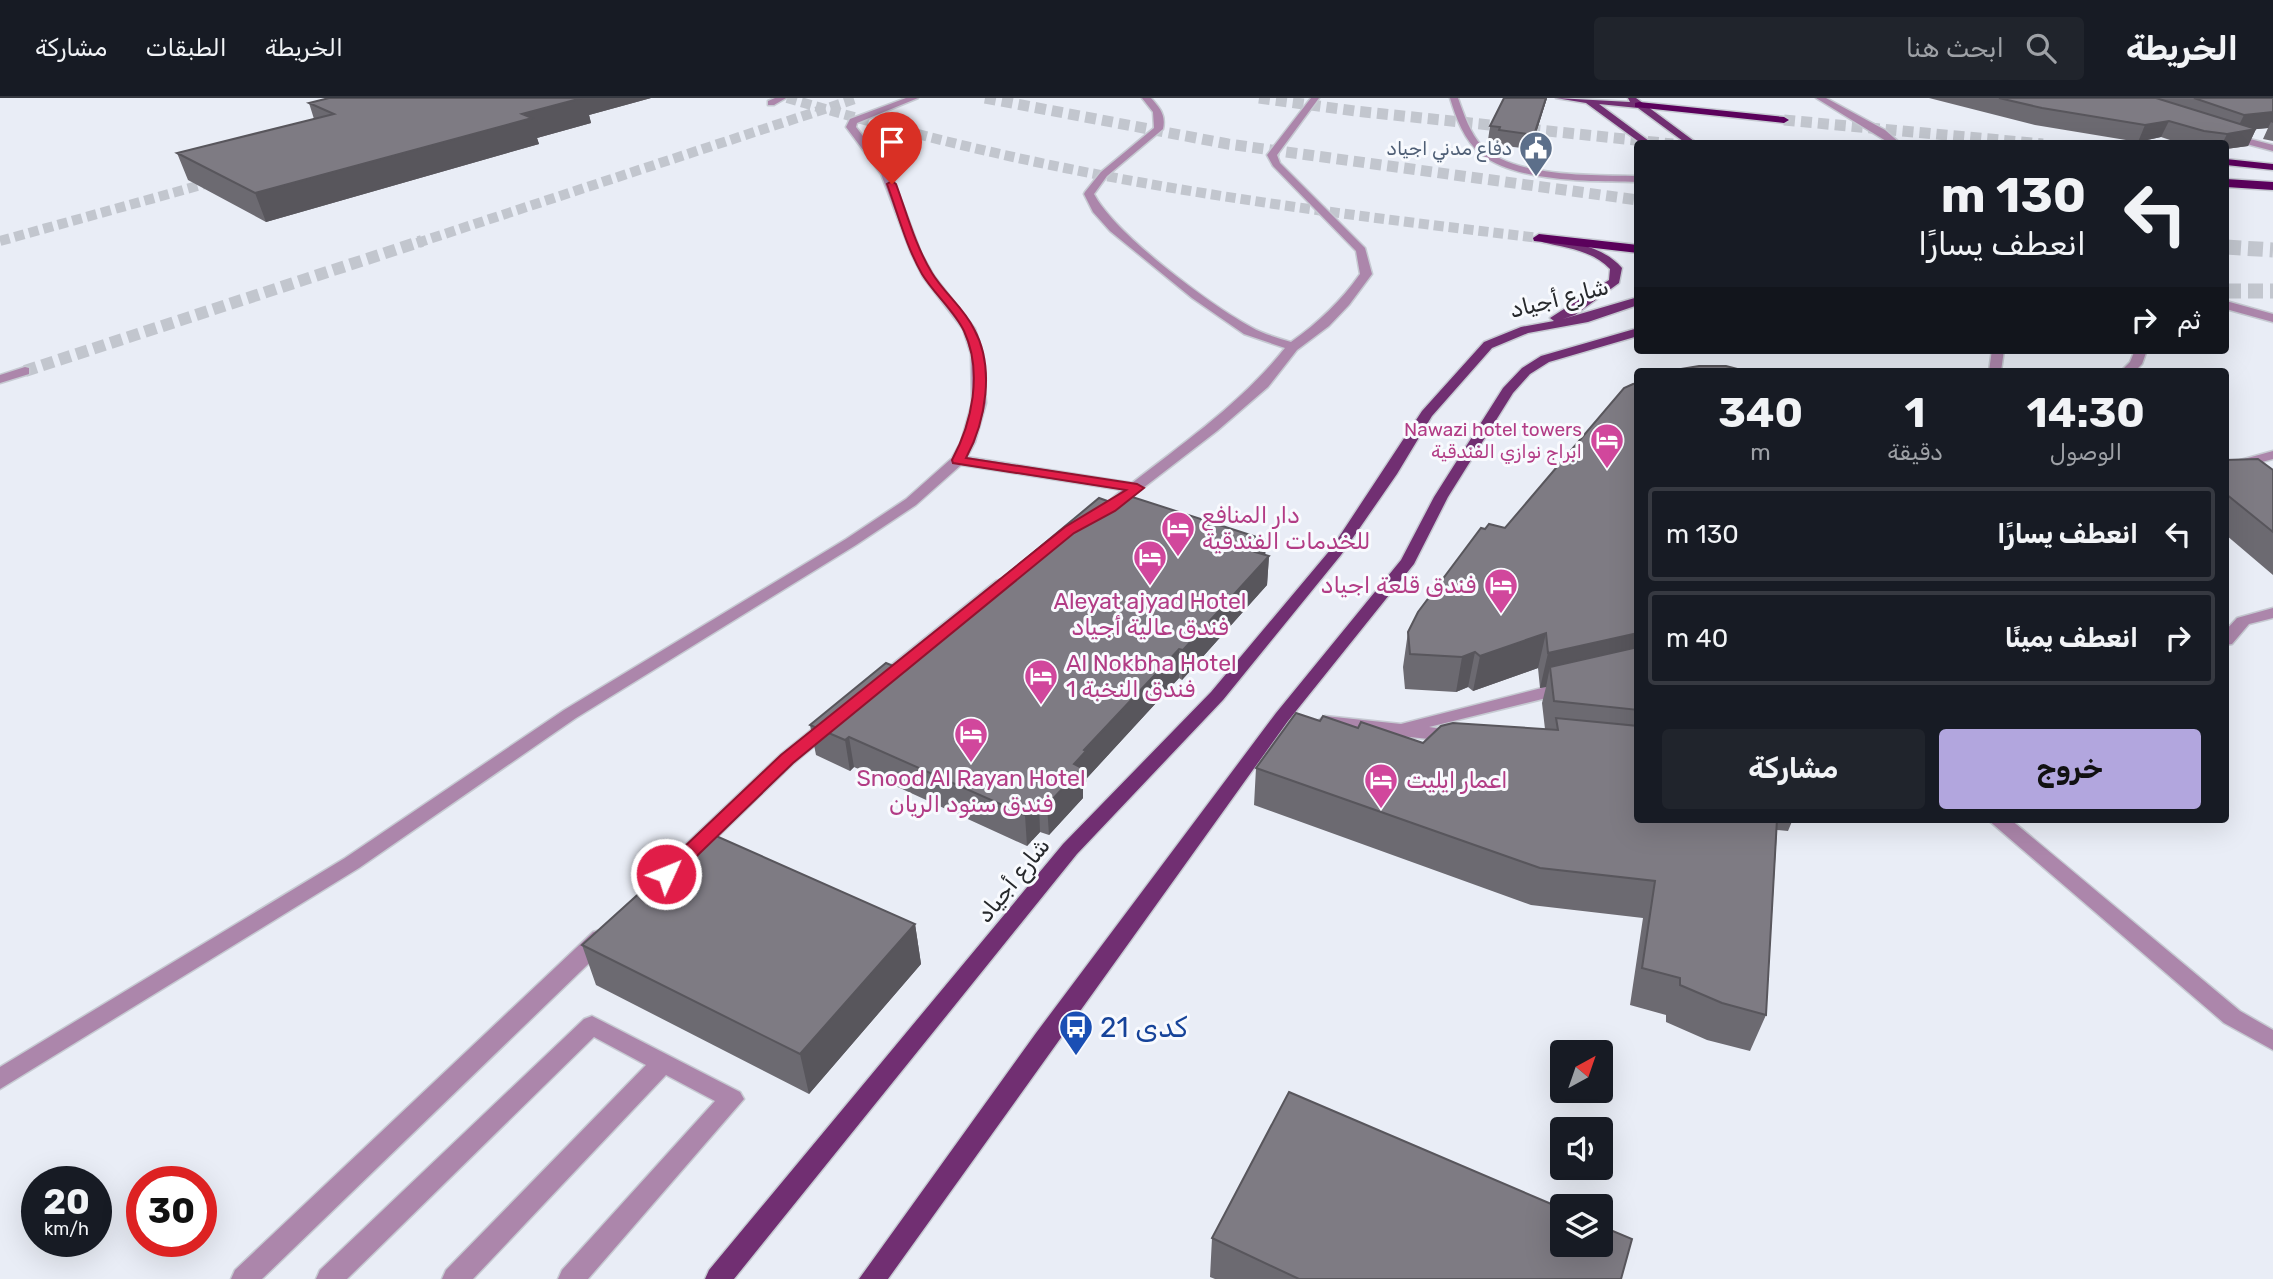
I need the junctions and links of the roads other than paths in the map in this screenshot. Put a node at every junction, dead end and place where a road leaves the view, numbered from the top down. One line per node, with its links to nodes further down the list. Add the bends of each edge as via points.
1 (782, 98): 10 (street)
2 (914, 98): 35 (street, via 853,121 851,127 892,184 929,277 969,329 977,354 979,403)
3 (1146, 98): 31 (street, via 1158,110 1158,129 1104,174 1088,194 1097,210 1217,312 1248,331)
4 (1315, 98): 31 (street, via 1272,155 1361,250 1366,275 1325,323)
5 (1454, 98): 21 (street, via 1464,128 1478,146 1506,164 1558,174)
6 (1560, 98): 8 (main road)
7 (1820, 98): 17 (street)
8 (1586, 100): 9 (main road); 15 (main road)
9 (1635, 102): 11 (highway); 16 (main road)
10 (771, 103)
11 (1784, 120)
12 (2217, 132): 14 (street)
13 (2262, 134): 14 (street)
14 (2230, 136): 18 (street)
15 (1642, 140)
16 (1688, 140)
17 (1892, 140)
18 (2273, 148)
19 (2229, 162): 20 (highway)
20 (2273, 167)
21 (1634, 179)
22 (2229, 183): 23 (highway)
23 (2273, 186)
24 (1539, 238): 25 (highway); 29 (main road, via 1609,259 1616,268 1615,281 1571,312)
25 (1634, 249)
26 (1634, 302): 29 (main road, شارع أجياد, via 1596,316)
27 (2229, 306): 28 (street)
28 (2273, 318)
29 (1525, 330): 58 (main road, شارع أجياد, via 1488,345 1427,414 1336,552 1217,695 1070,849)
30 (1634, 332): 45 (main road, via 1545,359 1517,381 1441,497 1408,561)
31 (1293, 347): 37 (street, via 1263,384)
32 (25, 371): 33 (street)
33 (0, 379)
34 (2273, 455): 36 (street)
35 (958, 460): 37 (street); 53 (street, via 911,502 851,542 570,714 352,863)
36 (2229, 467)
37 (1137, 488): 38 (street)
38 (1090, 519)
39 (1019, 570): 43 (street)
40 (2273, 613): 41 (street, via 2243,621)
41 (2229, 637)
42 (1583, 684): 46 (street)
43 (871, 690)
44 (850, 708): 49 (street, via 787,759)
45 (1282, 717): 46 (street); 59 (main road)
46 (1395, 729): 47 (street)
47 (1476, 738)
48 (2002, 823): 51 (street, via 2232,1017)
49 (676, 865)
50 (616, 923): 54 (street)
51 (2273, 1041)
52 (664, 1062): 55 (street, via 592,1025); 56 (street); 57 (street, via 732,1100)
53 (0, 1079)
54 (244, 1279)
55 (329, 1279)
56 (455, 1279)
57 (571, 1279)
58 (718, 1279)
59 (872, 1279)

